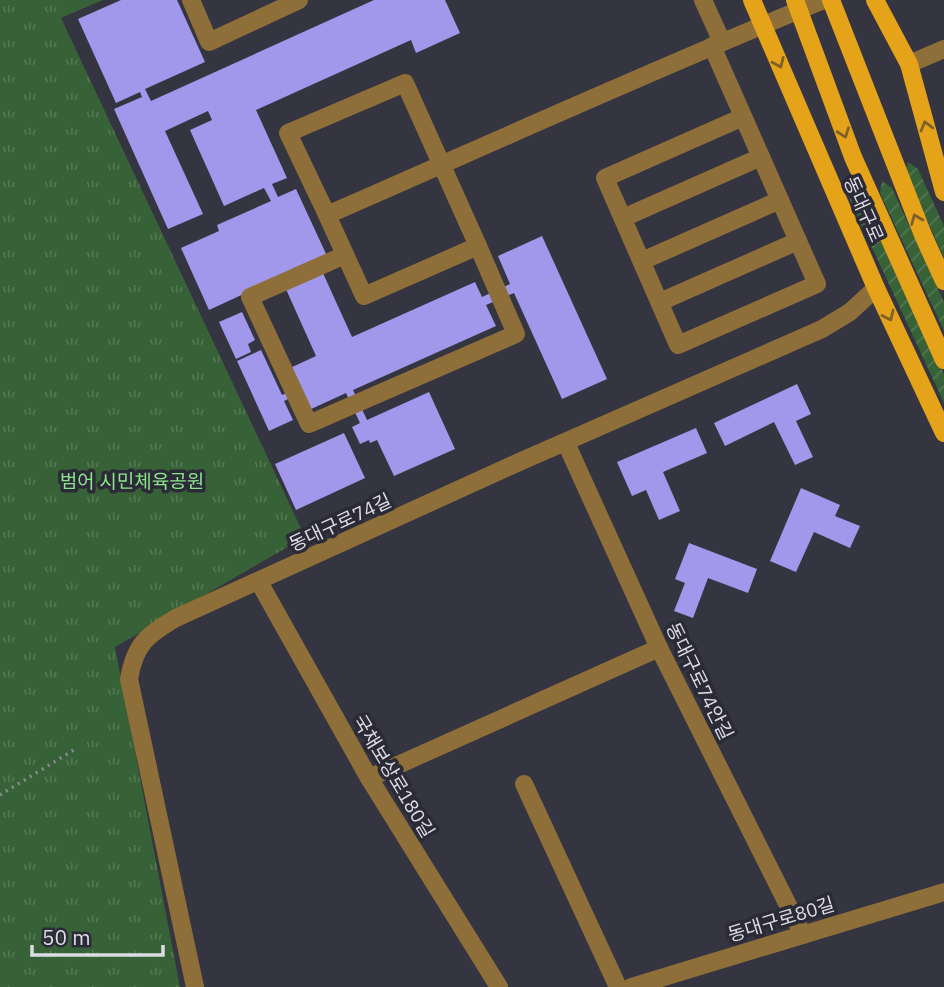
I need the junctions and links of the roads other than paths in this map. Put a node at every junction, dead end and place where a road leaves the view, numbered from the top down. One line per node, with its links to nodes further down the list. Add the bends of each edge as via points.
1 (191, 0): 2 (street, via 209,42)
2 (299, 0)
3 (703, 0): 10 (street)
4 (752, 0): 9 (main road, 동대구로)
5 (824, 0): 8 (street)
6 (831, 0): 24 (main road, one-way to 6)
7 (875, 0): 12 (main road)
8 (797, 5): 9 (street); 27 (main road, 동대구로, one-way to 27, via 853,157)
9 (763, 25): 10 (street); 25 (main road, 동대구로, one-way to 25)
10 (717, 44): 13 (street); 15 (street)
11 (944, 49): 12 (street)
12 (909, 64): 16 (main road, one-way to 12)
13 (743, 117): 14 (street); 19 (street, via 605,178)
14 (761, 158): 17 (street); 19 (street)
15 (442, 165): 18 (street); 18 (street, via 405,83 288,133); 21 (street)
16 (944, 192)
17 (780, 200): 20 (street); 23 (street)
18 (327, 215): 22 (street)
19 (623, 218): 23 (street)
20 (798, 241): 26 (street); 26 (street, via 817,284 754,312 678,345)
21 (478, 246): 22 (street, via 364,296); 22 (street, via 516,334 309,424 250,297)
22 (345, 256)
23 (642, 261): 26 (street)
24 (944, 281)
25 (876, 289): 28 (main road, 동대구로, one-way to 28); 29 (street, 동대구로74길, via 822,329)
26 (660, 302)
27 (944, 360)
28 (944, 433)
29 (566, 443): 30 (street, 동대구로74길); 31 (street, 동대구로74안길)
30 (259, 582): 32 (street, 국채보상로180길); 36 (street, 동대구로74길, via 151,633 131,663 129,679)
31 (659, 648): 32 (street); 35 (street, 동대구로74안길)
32 (369, 778): 37 (street, 국채보상로180길)
33 (524, 784): 38 (street)
34 (944, 892): 35 (street, 동대구로80길)
35 (803, 935): 39 (street, 동대구로80길)
36 (195, 987)
37 (499, 987)
38 (618, 987)
39 (631, 987)

